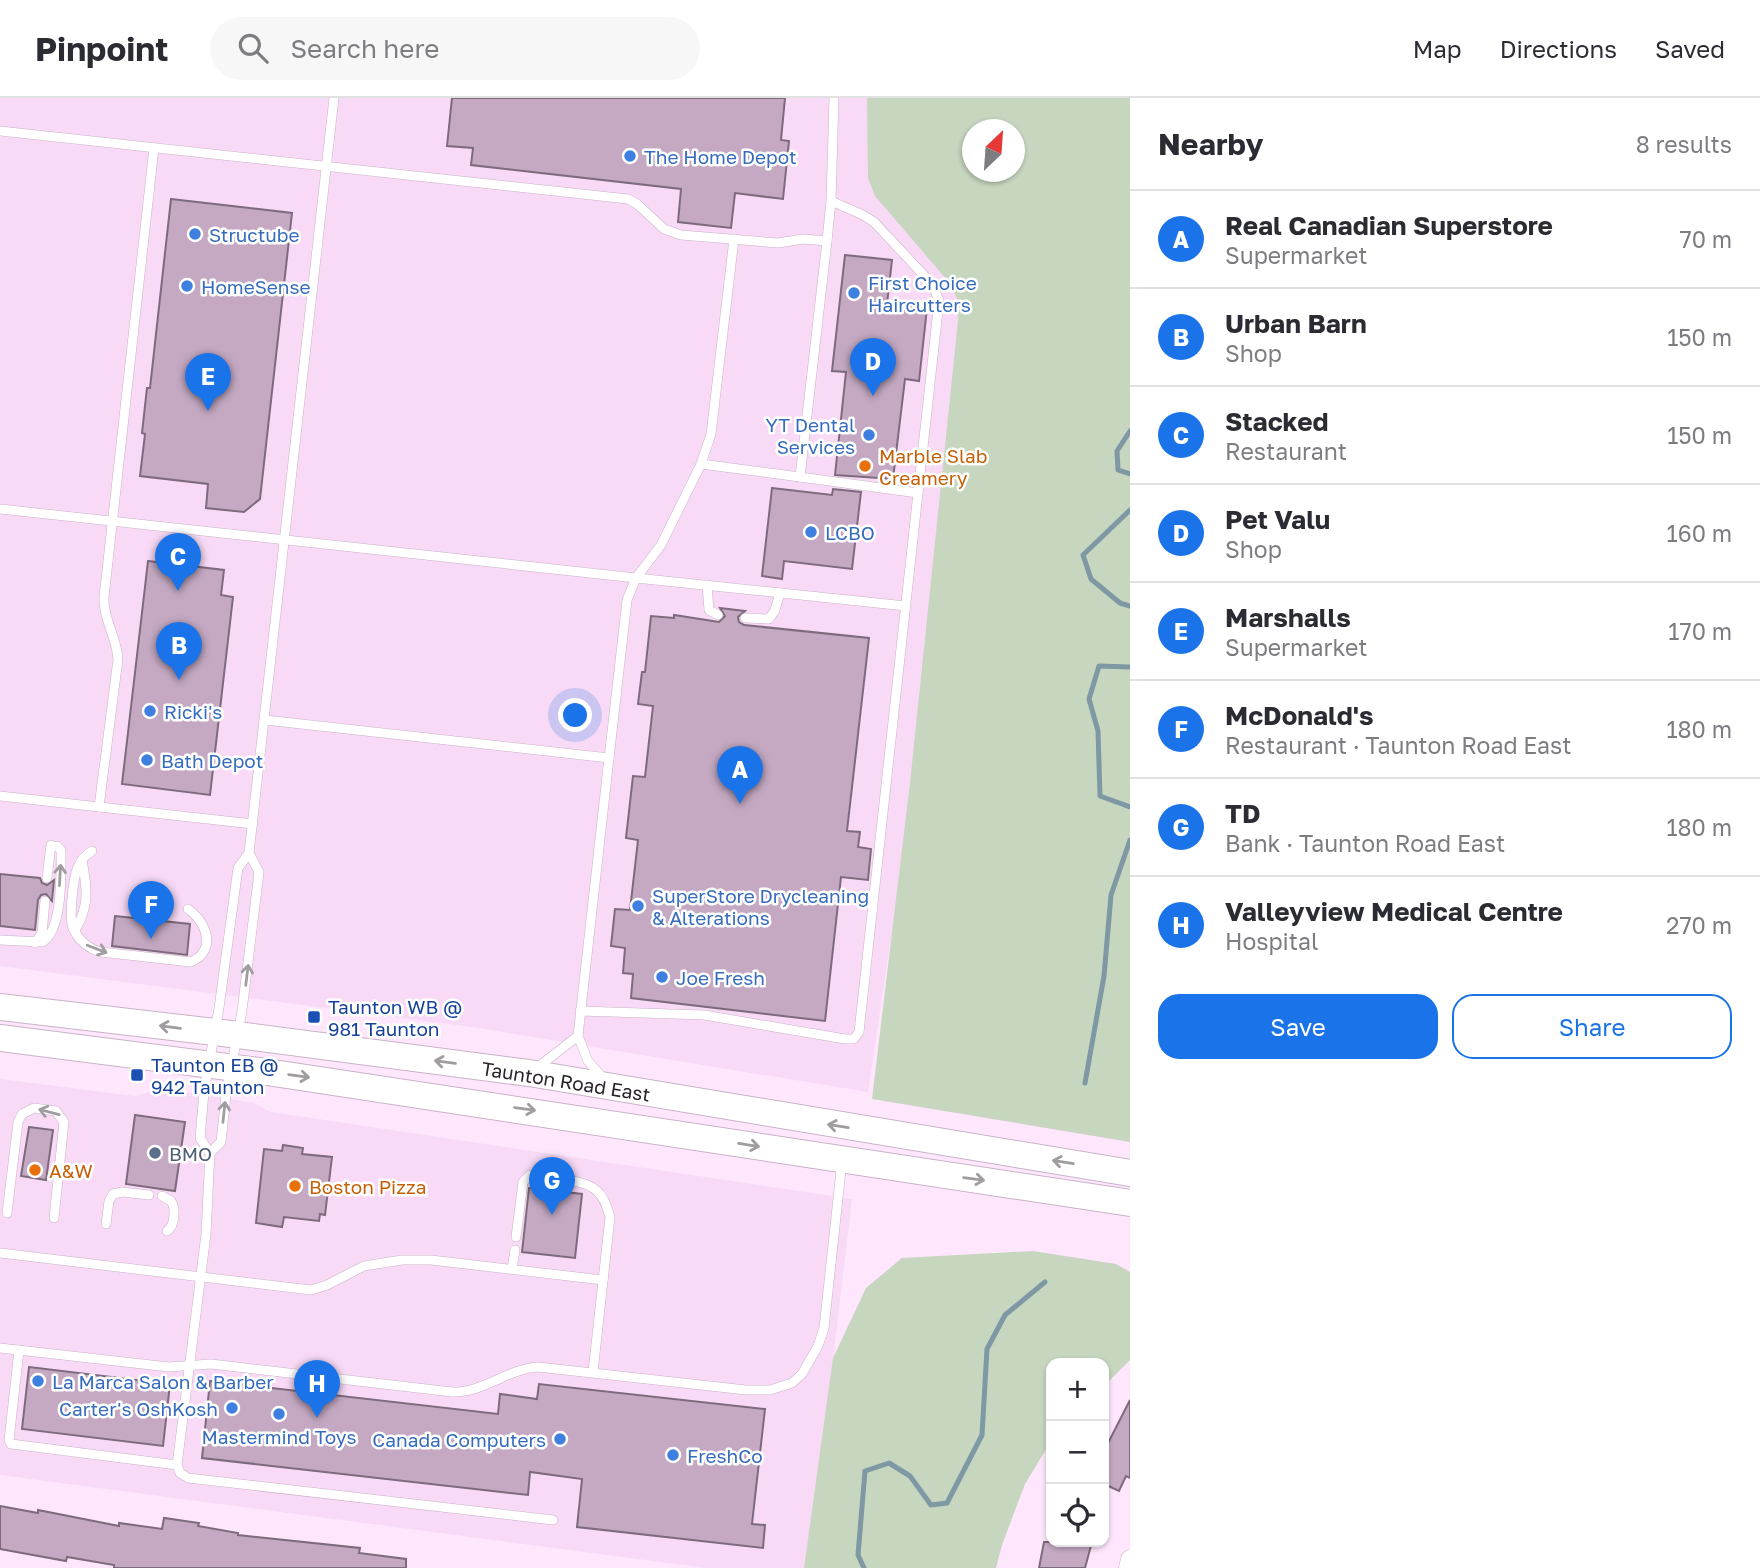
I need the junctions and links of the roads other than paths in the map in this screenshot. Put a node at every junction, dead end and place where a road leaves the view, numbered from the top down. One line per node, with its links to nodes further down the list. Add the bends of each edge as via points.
1 (334, 98): 5 (lane)
2 (834, 98): 6 (lane)
3 (0, 131): 4 (lane)
4 (154, 148): 5 (lane); 13 (lane)
5 (327, 167): 7 (lane, via 628,200 669,231); 14 (lane)
6 (831, 201): 8 (lane); 11 (lane, via 874,222 937,293)
7 (734, 239): 8 (lane); 9 (lane, via 711,434)
8 (827, 241): 10 (lane)
9 (701, 464): 10 (lane); 15 (lane, via 664,540)
10 (800, 477): 11 (lane)
11 (918, 493): 18 (lane)
12 (0, 509): 13 (lane)
13 (111, 522): 14 (lane); 24 (lane, via 104,603 118,660)
14 (285, 541): 15 (lane); 21 (lane)
15 (636, 578): 16 (lane); 22 (lane, via 627,600)
16 (707, 586): 17 (lane); 19 (lane, via 709,610)
17 (780, 593): 18 (lane); 20 (lane, via 769,619)
18 (906, 606): 34 (lane, via 857,1037 845,1039 704,1015)
19 (718, 615)
20 (745, 618)
21 (265, 720): 22 (lane); 25 (lane)
22 (609, 758): 34 (lane)
23 (0, 796): 24 (lane)
24 (99, 807): 25 (lane)
25 (253, 824): 27 (lane)
26 (92, 851): 30 (lane, one-way to 30, via 76,872 71,921 86,945 97,951 191,962 203,951 206,931)
27 (250, 853): 35 (lane, via 238,868); 35 (lane, one-way to 27, via 259,872)
28 (47, 878): 32 (lane, one-way to 28, via 48,939 55,927 61,850 54,845)
29 (45, 901): 32 (lane, via 41,936)
30 (188, 909)
31 (0, 940): 32 (lane)
32 (35, 943)
33 (0, 1007): 35 (main road, Taunton Road East, one-way to 33)
34 (580, 1011): 36 (lane)
35 (226, 1034): 38 (lane); 38 (lane); 39 (main road, Taunton Road East, one-way to 35)
36 (578, 1036): 39 (lane); 40 (lane, via 592,1068)
37 (0, 1038): 38 (main road, Taunton Road East)
38 (220, 1065): 41 (lane, one-way to 38, via 221,1142 226,1095); 41 (lane, via 200,1138); 42 (main road, Taunton Road East, one-way to 42)
39 (528, 1073): 40 (main road, Taunton Road East)
40 (615, 1089): 43 (main road, Taunton Road East, one-way to 40)
41 (210, 1153): 55 (lane)
42 (842, 1160): 46 (main road, Taunton Road East, one-way to 46); 60 (lane, via 824,1328 802,1374 782,1387 758,1391)
43 (1130, 1173)
44 (149, 1195): 49 (lane, via 114,1194)
45 (162, 1196): 50 (lane, via 174,1207 172,1227)
46 (1130, 1203)
47 (7, 1213): 48 (lane, one-way to 47, via 64,1122 56,1111 34,1108 20,1117)
48 (54, 1218)
49 (106, 1224)
50 (167, 1231)
51 (516, 1237): 56 (lane, via 523,1182 530,1175 590,1185 603,1197 610,1217)
52 (515, 1250): 54 (lane)
53 (0, 1253): 55 (lane)
54 (512, 1269): 55 (lane, via 391,1260 365,1266 311,1290); 56 (lane)
55 (200, 1278): 59 (lane)
56 (603, 1280): 60 (lane)
57 (0, 1348): 58 (lane)
58 (19, 1350): 59 (lane); 61 (lane, via 11,1444)
59 (188, 1366): 60 (lane, via 219,1365 458,1392 529,1367); 61 (lane)
60 (593, 1372)
61 (177, 1465): 62 (lane, via 188,1478)
62 (553, 1520)
63 (1130, 1559): 64 (street)
64 (1128, 1568)

